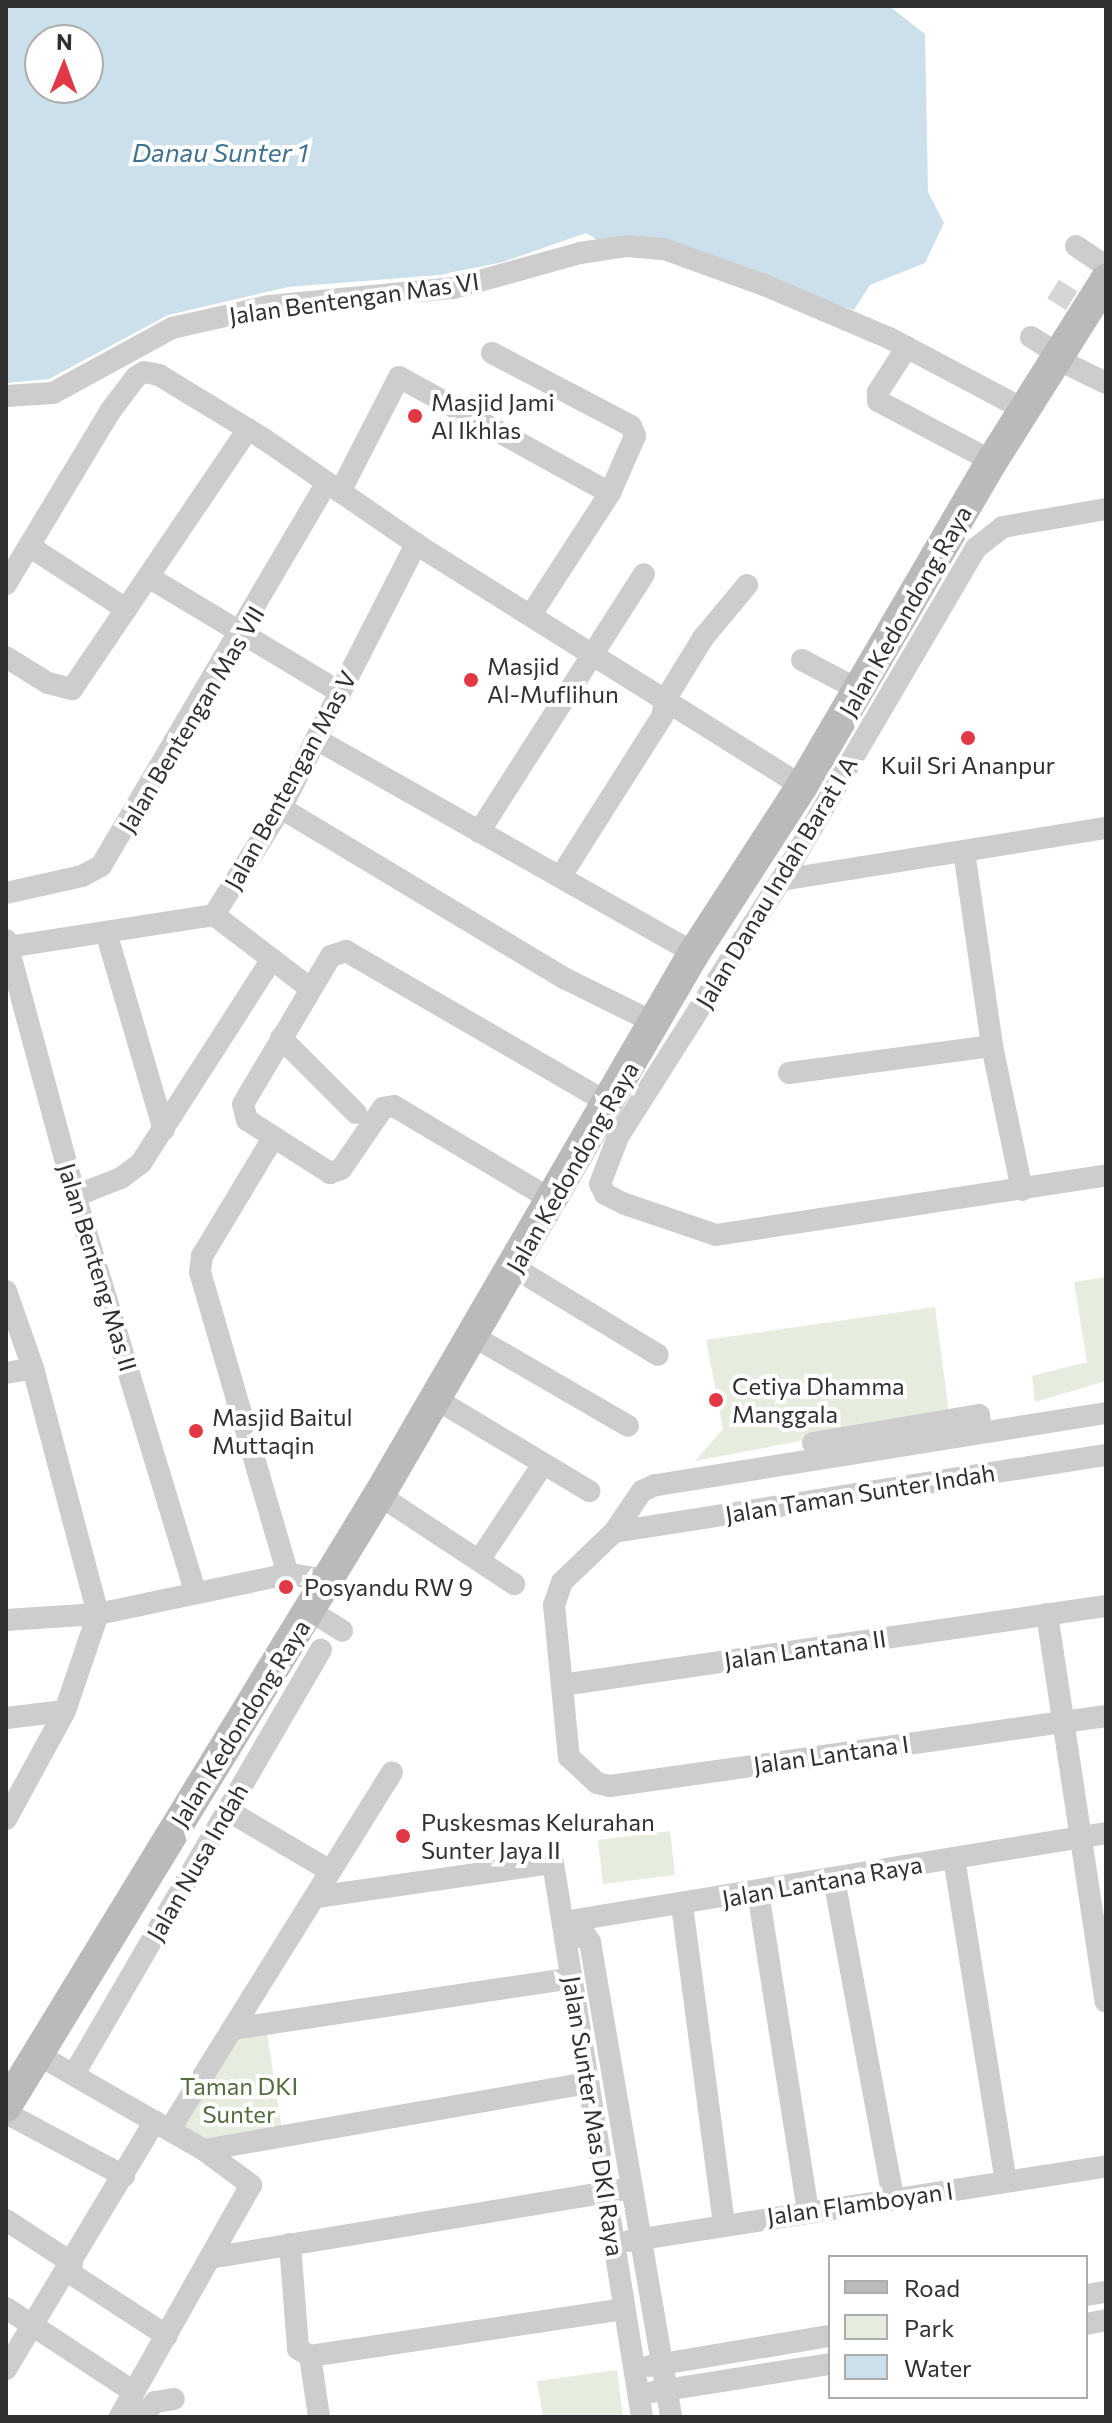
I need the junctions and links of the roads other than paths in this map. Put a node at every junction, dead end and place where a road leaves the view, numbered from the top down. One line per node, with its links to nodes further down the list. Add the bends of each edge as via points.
1 (1076, 246): 2 (street)
2 (1106, 266)
3 (1106, 280): 7 (street, Jalan Kedondong Raya)
4 (1031, 337): 7 (street)
5 (899, 343): 9 (street, Jalan Bentengan Mas VI, via 696,260 664,249 627,246 580,253 454,288 269,306 172,328 53,393); 10 (street, Jalan Bentengan Mas VI); 12 (street, via 878,401)
6 (492, 353): 14 (street, via 634,430)
7 (1060, 358): 8 (street); 10 (street, Jalan Kedondong Raya)
8 (1106, 383)
9 (6, 396)
10 (1025, 410): 12 (street, Jalan Kedondong Raya)
11 (248, 429): 13 (street); 17 (street, via 159,375 144,372 111,410); 19 (street)
12 (992, 461): 28 (street, Jalan Kedondong Raya)
13 (333, 488): 14 (street, Jalan Bentengan Mas VII, via 399,377); 16 (street); 24 (street, Jalan Bentengan Mas VII)
14 (610, 493): 23 (street)
15 (1106, 509): 38 (street, Jalan Danau Indah Barat I A, via 1003,527 976,548)
16 (416, 544): 23 (street); 29 (street, Jalan Bentengan Mas V)
17 (29, 546): 20 (street); 22 (street)
18 (644, 574): 26 (street)
19 (150, 578): 22 (street); 24 (street)
20 (6, 584)
21 (747, 585): 30 (street, via 703,638)
22 (126, 609): 25 (street, via 72,689 48,683)
23 (532, 613): 26 (street)
24 (243, 631): 29 (street); 39 (street, Jalan Bentengan Mas VII, via 101,866 82,876)
25 (6, 657)
26 (595, 657): 30 (street); 35 (street)
27 (802, 660): 28 (street)
28 (859, 690): 32 (street, Jalan Kedondong Raya)
29 (340, 692): 31 (street, Jalan Bentengan Mas V)
30 (665, 700): 32 (street); 37 (street, via 662,717)
31 (316, 739): 33 (street, Jalan Bentengan Mas V); 35 (street)
32 (802, 786): 43 (street, Jalan Kedondong Raya)
33 (281, 808): 40 (street, Jalan Bentengan Mas V); 46 (street, via 542,965)
34 (1106, 828): 36 (street)
35 (479, 832): 37 (street)
36 (964, 851): 38 (street); 48 (street)
37 (561, 876): 43 (street)
38 (781, 880): 55 (street, Jalan Danau Indah Barat I A, via 618,1137 601,1179 605,1194 716,1235)
39 (6, 893)
40 (214, 915): 41 (street, Jalan Bentengan Mas V); 44 (street)
41 (106, 932): 42 (street, Jalan Bentengan Mas V); 52 (street)
42 (7, 944): 56 (street, Jalan Benteng Mas II)
43 (694, 953): 46 (street, Jalan Kedondong Raya)
44 (272, 959): 45 (street); 52 (street)
45 (311, 989): 47 (street); 50 (street, via 331,956 346,951)
46 (655, 1023): 50 (street, Jalan Kedondong Raya)
47 (281, 1038): 51 (street); 53 (street, via 243,1104 247,1120)
48 (992, 1046): 49 (street); 55 (street)
49 (789, 1073)
50 (608, 1103): 57 (street, Jalan Kedondong Raya)
51 (356, 1113)
52 (164, 1130): 56 (street, via 141,1163 121,1178)
53 (273, 1138): 57 (street, via 320,1171 338,1172 378,1113 394,1106); 73 (street, via 202,1256 200,1272)
54 (1106, 1175): 55 (street)
55 (1022, 1190)
56 (75, 1196): 76 (street, Jalan Benteng Mas II)
57 (552, 1200): 58 (street, Jalan Kedondong Raya)
58 (515, 1268): 60 (street, Jalan Kedondong Raya); 61 (street)
59 (6, 1291): 62 (street)
60 (473, 1336): 64 (street, Jalan Kedondong Raya); 66 (street)
61 (658, 1355)
62 (33, 1368): 63 (street); 81 (street)
63 (6, 1373)
64 (436, 1399): 68 (street); 70 (street, Jalan Kedondong Raya)
65 (1106, 1413): 71 (street, via 683,1480 642,1491)
66 (628, 1426)
67 (1106, 1455): 71 (street, Jalan Taman Sunter Indah)
68 (543, 1464): 69 (street); 72 (street)
69 (589, 1491)
70 (379, 1495): 72 (street); 74 (street, Jalan Kedondong Raya)
71 (614, 1532): 84 (street, via 556,1595)
72 (480, 1559): 75 (street)
73 (288, 1574): 74 (street); 76 (street)
74 (328, 1580): 78 (street, Jalan Kedondong Raya)
75 (514, 1584)
76 (195, 1592): 81 (street)
77 (1106, 1606): 79 (street, Jalan Lantana II)
78 (309, 1610): 82 (street); 105 (street, Jalan Kedondong Raya)
79 (1047, 1614): 84 (street, Jalan Lantana II); 88 (street)
80 (6, 1620): 81 (street)
81 (97, 1621): 85 (street)
82 (342, 1631)
83 (321, 1650): 91 (street, Jalan Nusa Indah)
84 (562, 1685): 88 (street, Jalan Lantana I, via 569,1757 597,1783 610,1786)
85 (65, 1711): 87 (street); 90 (street)
86 (1106, 1716): 88 (street, Jalan Lantana I)
87 (6, 1718)
88 (1065, 1720): 94 (street)
89 (392, 1772): 96 (street)
90 (17, 1783): 92 (street)
91 (227, 1810): 96 (street); 106 (street, Jalan Nusa Indah)
92 (6, 1819)
93 (1106, 1833): 94 (street, Jalan Lantana Raya)
94 (1080, 1836): 95 (street, Jalan Lantana Raya); 103 (street)
95 (954, 1858): 97 (street, Jalan Lantana Raya); 114 (street)
96 (330, 1871): 99 (street)
97 (834, 1879): 98 (street, Jalan Lantana Raya); 117 (street)
98 (758, 1892): 100 (street, Jalan Lantana Raya); 118 (street)
99 (316, 1897): 101 (street, Jalan Sunter Mas DKI Raya, via 553,1863); 104 (street)
100 (682, 1905): 101 (street, Jalan Lantana Raya); 120 (street)
101 (564, 1930): 102 (street, Jalan Sunter Mas DKI Raya); 115 (street, via 590,1942)
102 (572, 1978): 104 (street); 107 (street, Jalan Sunter Mas DKI Raya)
103 (1106, 2002)
104 (232, 2029): 110 (street)
105 (37, 2054): 106 (street); 108 (street, Jalan Kedondong Raya)
106 (74, 2074): 110 (street)
107 (588, 2083): 111 (street); 116 (street, Jalan Sunter Mas DKI Raya)
108 (6, 2106)
109 (6, 2113): 113 (street)
110 (162, 2125): 111 (street); 113 (street)
111 (204, 2150): 124 (street, via 251,2185)
112 (1106, 2166): 114 (street, Jalan Flamboyan I)
113 (124, 2176): 125 (street)
114 (1006, 2181): 117 (street, Jalan Flamboyan I)
115 (632, 2188): 116 (street); 121 (street)
116 (605, 2192): 122 (street); 123 (street, Jalan Sunter Mas DKI Raya)
117 (893, 2198): 118 (street, Jalan Flamboyan I)
118 (808, 2211): 120 (street, Jalan Flamboyan I)
119 (6, 2220): 125 (street)
120 (724, 2224): 121 (street, Jalan Flamboyan I)
121 (641, 2239): 123 (street, Jalan Flamboyan I); 132 (street)
122 (290, 2244): 124 (street); 131 (street, via 298,2349)
123 (614, 2244): 127 (street, Jalan Sunter Mas DKI Raya)
124 (210, 2258): 129 (street)
125 (70, 2267): 128 (street); 129 (street)
126 (6, 2308): 128 (street)
127 (624, 2309): 131 (street); 135 (street, Jalan Sunter Mas DKI Raya)
128 (33, 2327): 134 (street); 137 (street)
129 (167, 2336): 137 (street)
130 (828, 2336): 132 (street)
131 (310, 2356): 142 (street)
132 (662, 2363): 135 (street); 136 (street)
133 (828, 2364): 136 (street)
134 (6, 2369)
135 (634, 2370): 138 (street, Jalan Sunter Mas DKI Raya)
136 (666, 2389): 138 (street); 144 (street)
137 (134, 2392): 140 (street)
138 (638, 2394): 143 (street, Jalan Sunter Mas DKI Raya)
139 (174, 2399): 141 (street, via 155,2402)
140 (120, 2417)
141 (142, 2417)
142 (319, 2417)
143 (642, 2417)
144 (671, 2417)

